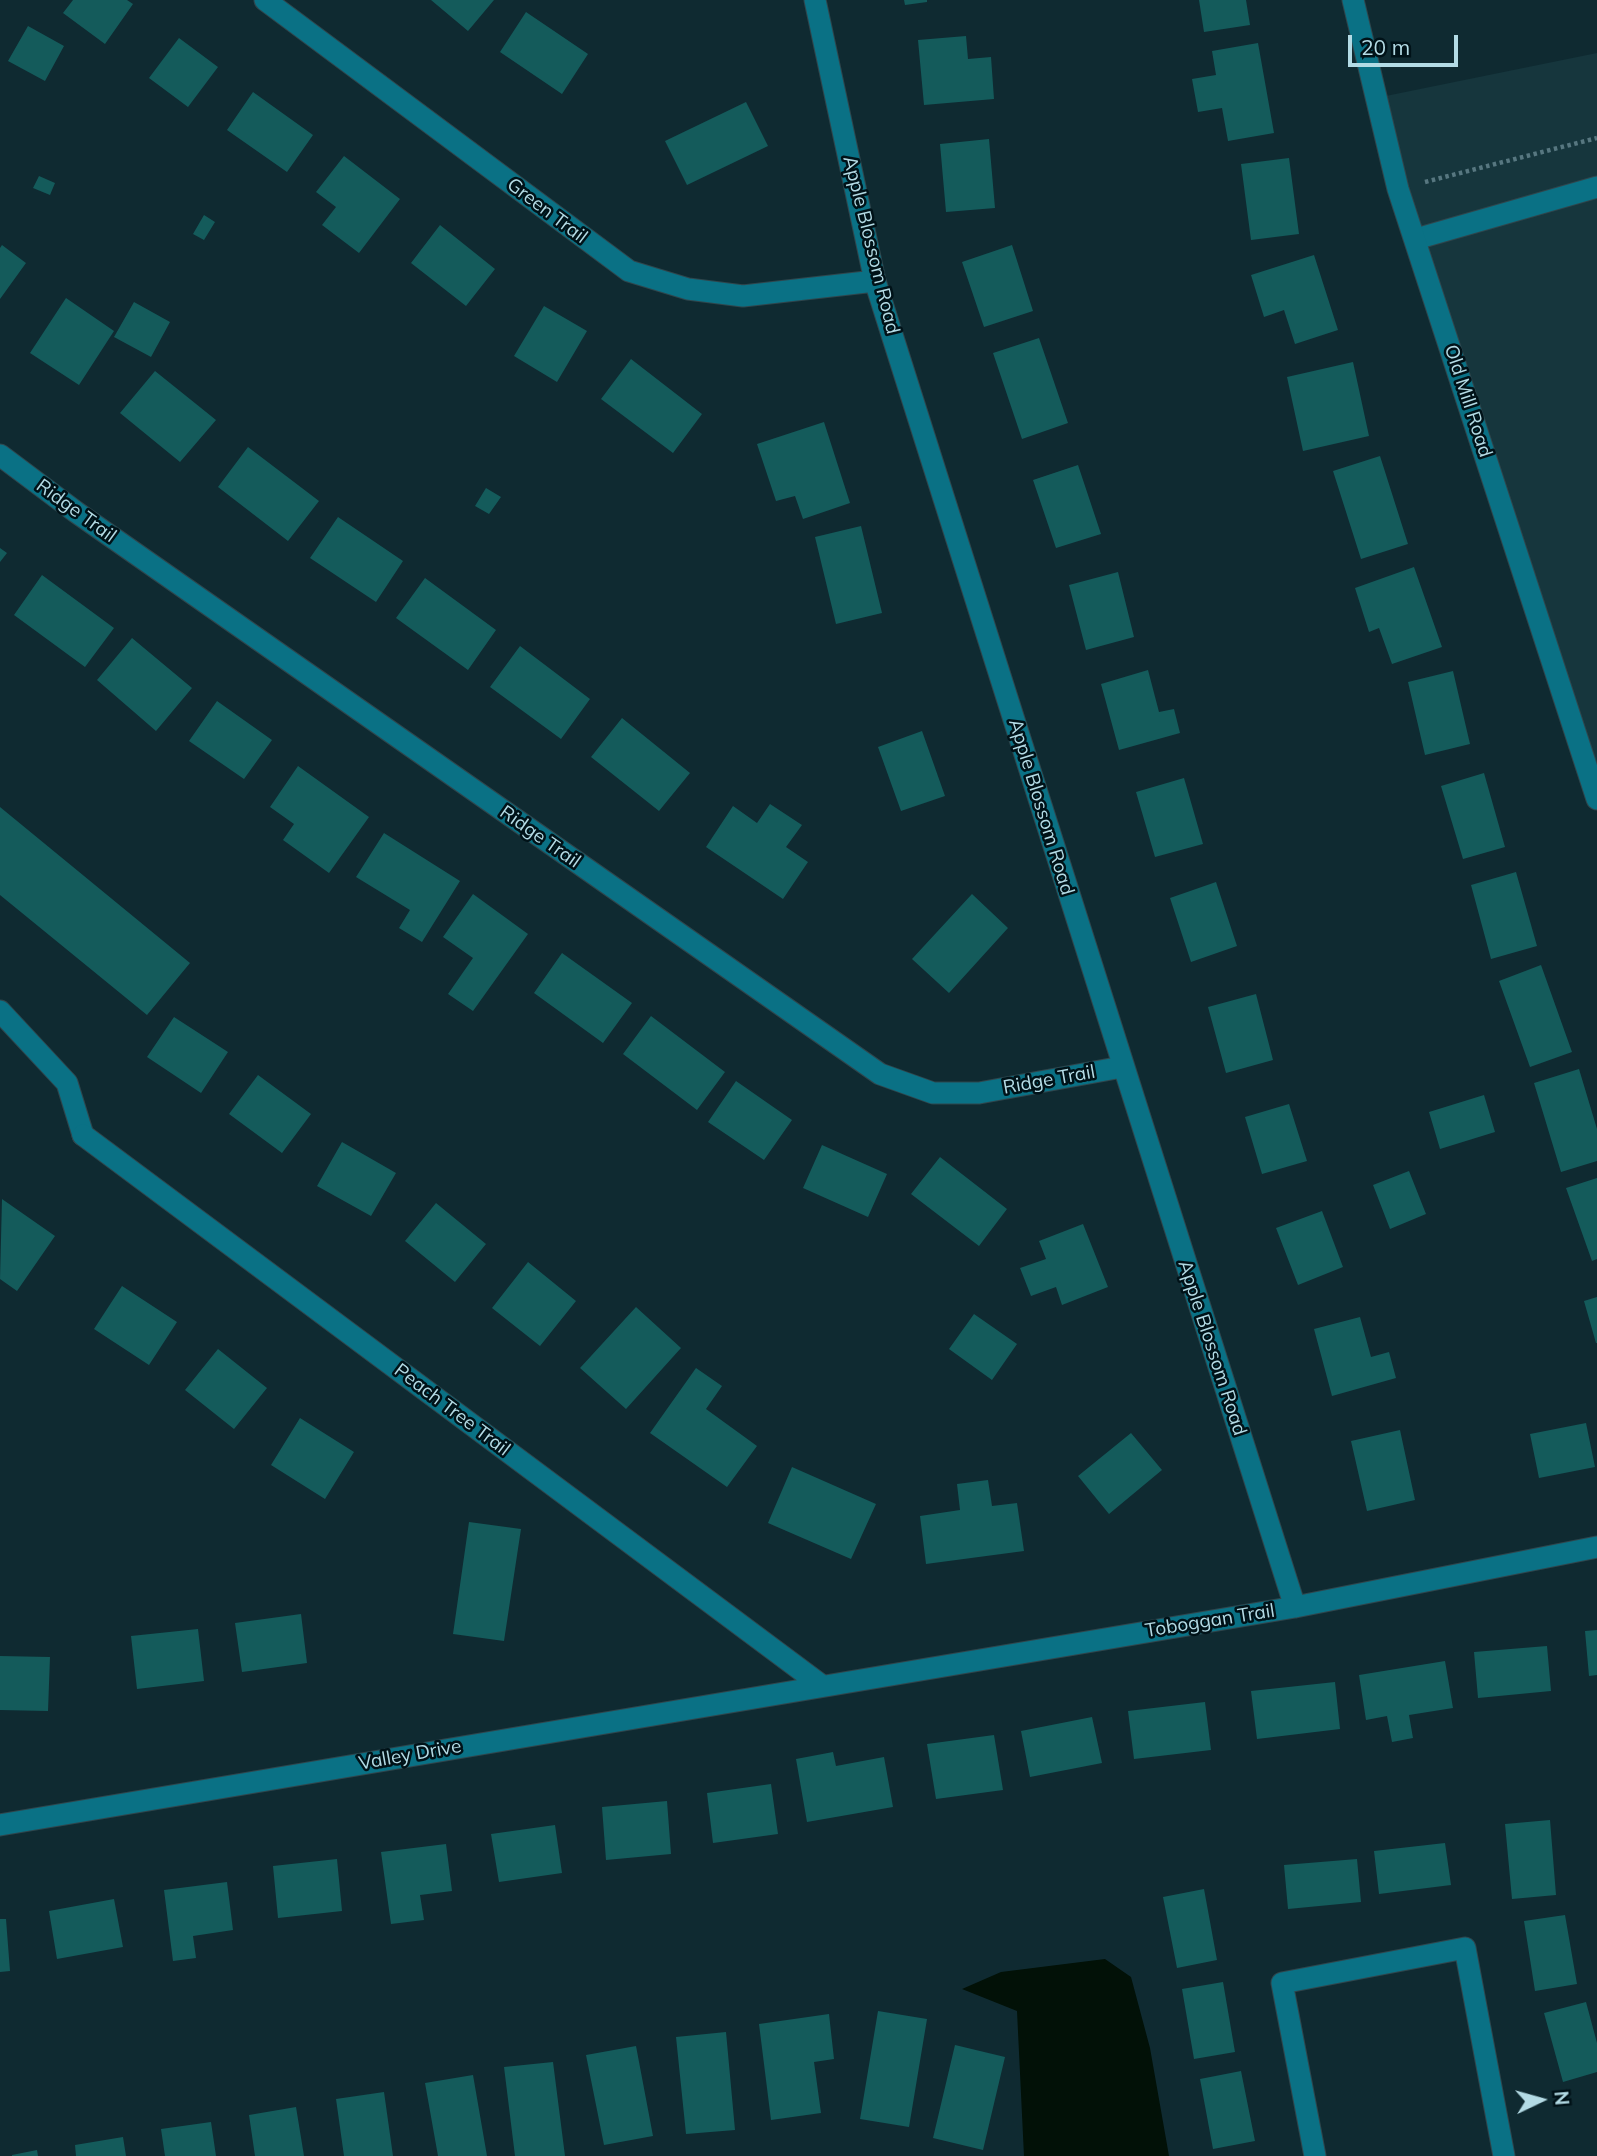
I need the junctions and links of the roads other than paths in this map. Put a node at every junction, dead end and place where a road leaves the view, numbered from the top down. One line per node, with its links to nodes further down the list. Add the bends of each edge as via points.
1 (265, 0): 6 (street, Green Trail, via 629,271 688,289 743,296)
2 (815, 0): 6 (street, Apple Blossom Road)
3 (1353, 0): 5 (street, Old Mill Road, via 1398,189)
4 (1597, 187): 5 (street)
5 (1416, 239): 8 (street, Old Mill Road)
6 (876, 281): 10 (street, Apple Blossom Road)
7 (0, 454): 10 (street, Ridge Trail, via 76,513 880,1074 933,1093 979,1093)
8 (1597, 799)
9 (0, 1011): 13 (street, Peach Tree Trail, via 67,1083 83,1135)
10 (1122, 1067): 12 (street, Apple Blossom Road)
11 (1597, 1547): 12 (street, Toboggan Trail)
12 (1295, 1607): 13 (street, Toboggan Trail)
13 (821, 1685): 14 (street, Valley Drive)
14 (0, 1825)
15 (1315, 2156): 16 (street, via 1282,1983 1465,1948)
16 (1504, 2156)

